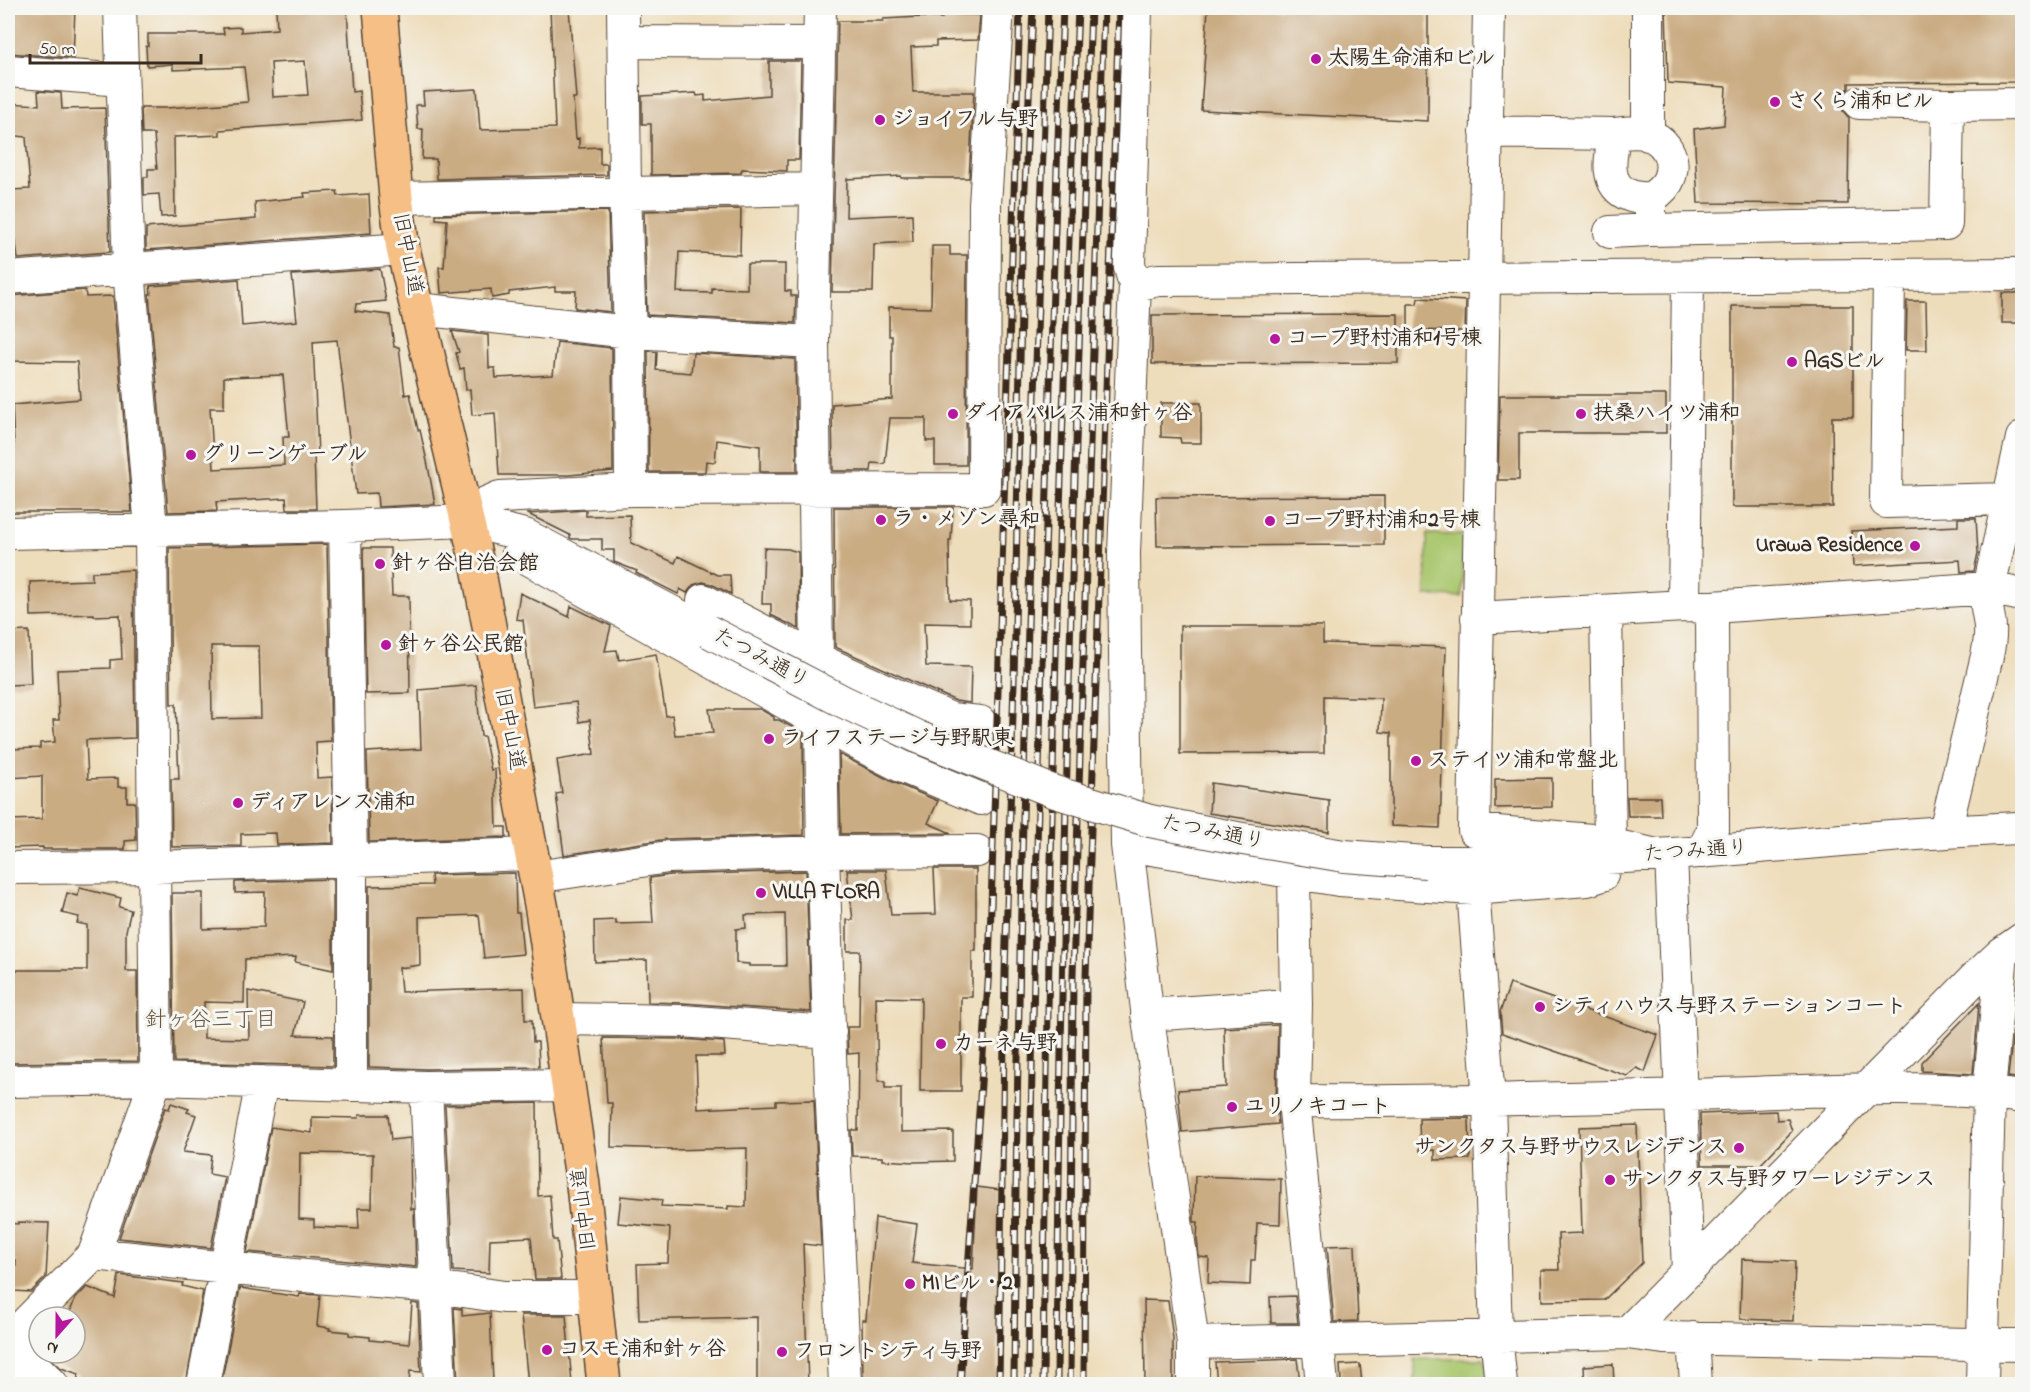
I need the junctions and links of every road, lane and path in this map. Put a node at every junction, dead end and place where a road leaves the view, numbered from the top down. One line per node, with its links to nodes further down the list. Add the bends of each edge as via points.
1 (120, 8): 12 (street)
2 (380, 8): 21 (main road, 旧中山道)
3 (623, 8): 9 (street)
4 (820, 8): 10 (street)
5 (998, 8): 37 (street, via 985,204 984,489)
6 (1136, 8): 32 (street, via 1129,264)
7 (1489, 8): 16 (street)
8 (1648, 8): 18 (street)
9 (624, 42): 10 (street); 20 (street)
10 (819, 43): 19 (street)
11 (8, 70): 12 (street)
12 (122, 80): 26 (street)
13 (1859, 103): 15 (street)
14 (2022, 104): 15 (street)
15 (1948, 105): 23 (street, via 1946,224)
16 (1486, 132): 17 (street); 31 (street)
17 (1615, 134): 18 (street); 22 (street, via 1609,169 1615,184 1629,196)
18 (1648, 135): 22 (street, via 1669,150 1672,165 1669,181)
19 (815, 189): 20 (street); 35 (street)
20 (625, 192): 21 (street); 34 (street)
21 (396, 198): 25 (main road, 旧中山道)
22 (1650, 199): 23 (street)
23 (1650, 230): 24 (street)
24 (1610, 231)
25 (403, 249): 26 (street); 33 (main road, 旧中山道)
26 (129, 269): 30 (street); 42 (street)
27 (2022, 274): 28 (street)
28 (1889, 275): 29 (street); 39 (street, via 1886,502)
29 (1688, 277): 31 (street); 47 (street)
30 (8, 278)
31 (1483, 278): 32 (street); 49 (street)
32 (1146, 283): 56 (street, via 1124,553)
33 (418, 309): 34 (street); 40 (main road, 旧中山道)
34 (630, 332): 35 (street); 38 (street)
35 (813, 342): 37 (street)
36 (2022, 438): 39 (street)
37 (816, 489): 38 (street); 50 (street)
38 (631, 490): 40 (street, via 500,497 486,502)
39 (2008, 499): 44 (street)
40 (466, 521): 41 (street, たつみ通り); 52 (street, via 566,582); 61 (street, たつみ通り, bridge, via 525,535 918,737 1054,792 1150,821 1344,856 1526,862); 63 (main road, 旧中山道)
41 (345, 526): 42 (street, たつみ通り); 62 (street)
42 (151, 529): 43 (street, たつみ通り); 64 (street)
43 (8, 533)
44 (1989, 588): 45 (street); 47 (street); 55 (street, via 1985,599 1990,639)
45 (2022, 595)
46 (703, 600): 50 (street)
47 (1698, 606): 48 (street); 60 (street, via 1713,830)
48 (1606, 612): 49 (street); 57 (street)
49 (1477, 618): 57 (street, via 1474,830)
50 (817, 659): 51 (street, via 951,719); 52 (street)
51 (980, 722)
52 (821, 724): 53 (street, via 901,766); 59 (street)
53 (981, 800)
54 (2022, 828): 55 (street, たつみ通り)
55 (1945, 831): 60 (street, たつみ通り)
56 (1127, 844): 66 (street); 70 (street)
57 (1610, 844): 61 (street)
58 (977, 851): 59 (street)
59 (823, 852): 63 (street); 72 (street)
60 (1702, 852): 61 (street, たつみ通り)
61 (1664, 855): 67 (street, via 1587,880); 81 (street)
62 (351, 861): 63 (street); 64 (street); 76 (street)
63 (534, 866): 71 (main road, 旧中山道)
64 (154, 867): 65 (street); 73 (street)
65 (8, 868)
66 (1294, 874): 67 (street); 69 (street)
67 (1473, 888): 83 (street)
68 (2012, 946): 79 (street, via 1976,977); 80 (street)
69 (1296, 1005): 70 (street); 84 (street)
70 (1148, 1015): 94 (street)
71 (558, 1019): 72 (street, via 682,1021); 77 (main road, 旧中山道)
72 (830, 1032): 103 (street)
73 (156, 1079): 74 (street); 75 (street); 85 (street)
74 (8, 1081)
75 (262, 1082): 76 (street); 86 (street)
76 (351, 1085): 78 (street)
77 (568, 1085): 78 (street); 89 (main road, 旧中山道)
78 (426, 1087): 88 (street)
79 (1865, 1090): 80 (street); 81 (street); 87 (street)
80 (1989, 1092): 82 (street); 97 (street)
81 (1681, 1095): 83 (street); 87 (street)
82 (2022, 1097)
83 (1489, 1100): 84 (street); 91 (street)
84 (1294, 1101): 93 (street)
85 (94, 1254): 86 (street); 95 (street)
86 (225, 1268): 88 (street); 100 (street)
87 (1688, 1271): 90 (street)
88 (436, 1287): 89 (street, via 504,1297); 101 (street)
89 (595, 1297): 102 (main road, 旧中山道)
90 (1627, 1333): 91 (street); 92 (street)
91 (1496, 1335): 93 (street); 106 (street)
92 (1693, 1338): 97 (street); 107 (street)
93 (1317, 1340): 94 (street); 105 (street)
94 (1193, 1343): 104 (street)
95 (12, 1345): 98 (street); 99 (street)
96 (2022, 1345): 97 (street)
97 (1982, 1346): 108 (street)
98 (10, 1384)
99 (52, 1384)
100 (203, 1384)
101 (440, 1384)
102 (604, 1384)
103 (845, 1384)
104 (1193, 1384)
105 (1322, 1384)
106 (1501, 1384)
107 (1696, 1384)
108 (1982, 1384)

